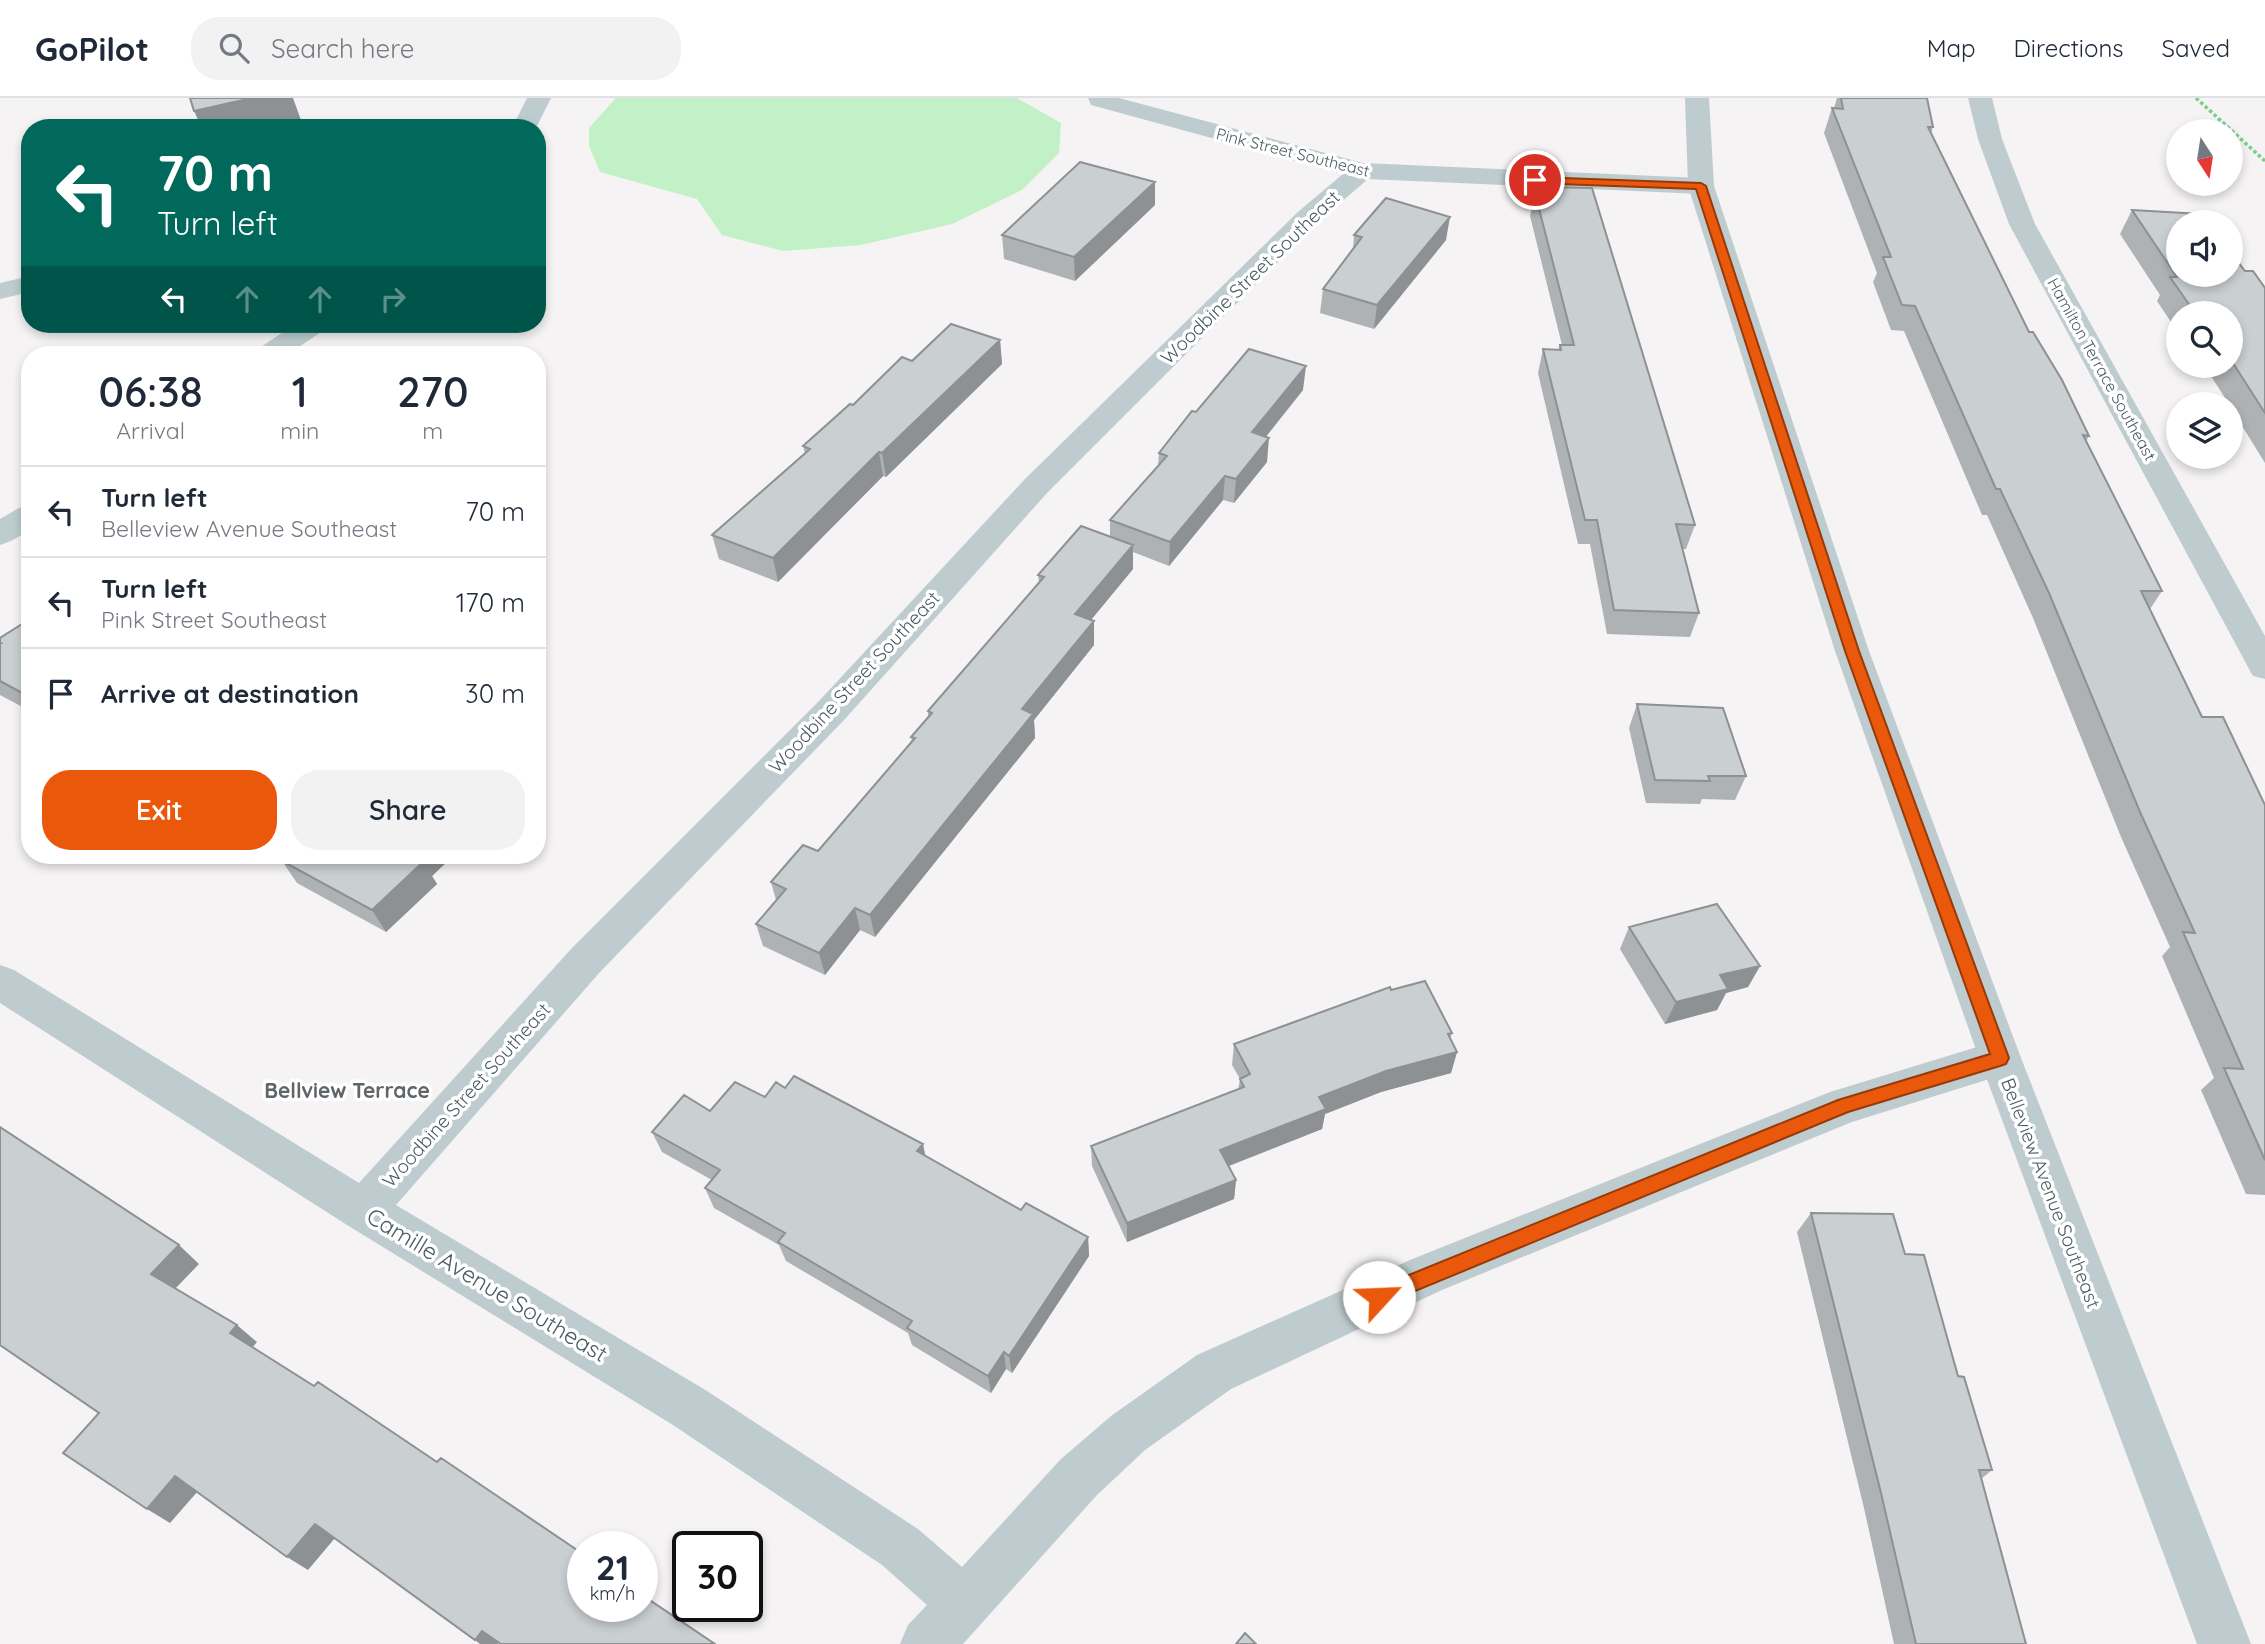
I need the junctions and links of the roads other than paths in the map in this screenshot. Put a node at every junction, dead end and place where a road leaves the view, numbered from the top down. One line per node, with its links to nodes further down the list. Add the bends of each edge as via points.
1 (1697, 98): 5 (street, Belleview Avenue Southeast)
2 (1980, 98): 12 (street, Hamilton Terrace Southeast, via 2022,224)
3 (1099, 100): 4 (street, Pink Street Southeast)
4 (1362, 171): 5 (street, Pink Street Southeast); 15 (street, Woodbine Street Southeast, via 1308,217 1036,486 832,710 586,960)
5 (1701, 186): 14 (street, Belleview Avenue Southeast, via 1852,651)
6 (21, 286): 7 (street)
7 (0, 291)
8 (301, 333): 9 (street)
9 (281, 346)
10 (21, 521): 11 (street)
11 (0, 534)
12 (2265, 667)
13 (0, 982): 15 (street, Camille Avenue Southeast)
14 (2000, 1058): 16 (street, via 1832,1110 1426,1275 1214,1372 1128,1433 1079,1477); 18 (street, Belleview Avenue Southeast)
15 (363, 1210): 16 (street, Camille Avenue Southeast, via 690,1408 900,1547)
16 (965, 1603): 17 (street)
17 (927, 1644)
18 (2224, 1644)

